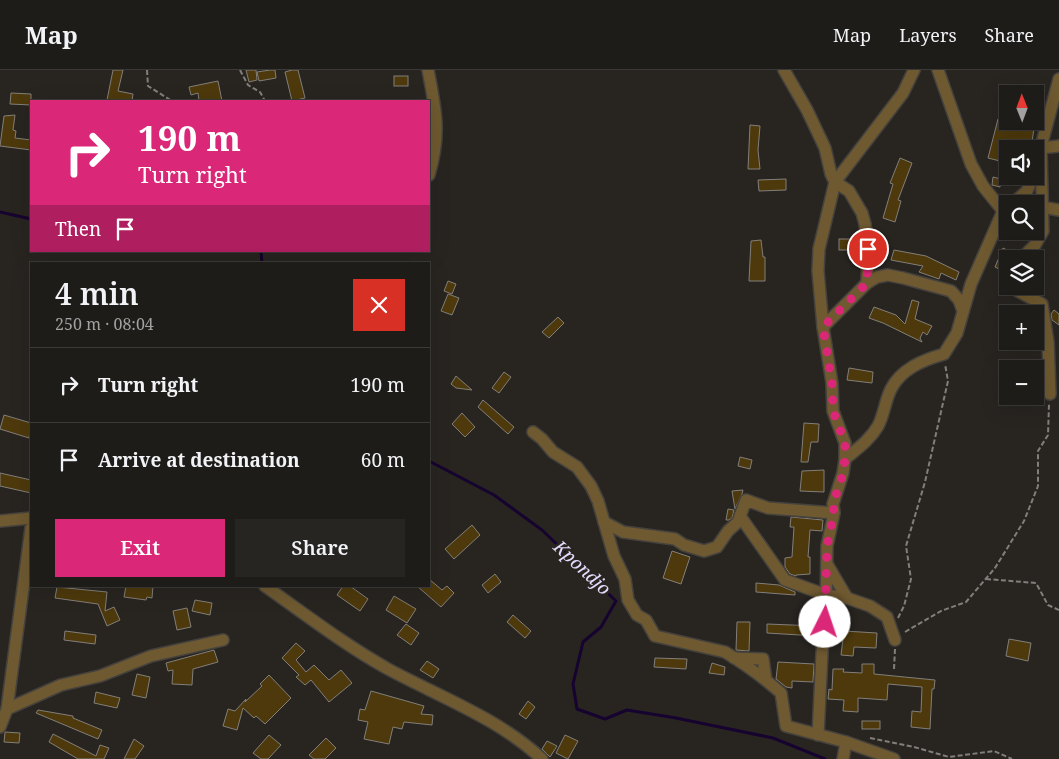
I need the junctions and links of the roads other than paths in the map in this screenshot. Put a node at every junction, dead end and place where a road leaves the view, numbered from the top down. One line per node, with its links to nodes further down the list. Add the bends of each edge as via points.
1 (428, 70): 11 (street, via 437,140)
2 (784, 70): 12 (street, via 825,148)
3 (938, 70): 13 (street, via 971,164 983,186)
4 (911, 71): 12 (street, via 903,93)
5 (1059, 79): 7 (street)
6 (1059, 118): 7 (street)
7 (1047, 125): 8 (street)
8 (1042, 140)
9 (1059, 146): 10 (street)
10 (1044, 148)
11 (430, 172)
12 (835, 182): 19 (street, via 849,191 862,213 868,249); 22 (street, via 819,249)
13 (999, 205)
14 (1044, 209): 15 (street)
15 (1059, 210)
16 (999, 227): 21 (street, via 971,284)
17 (1038, 240): 18 (street)
18 (1030, 250)
19 (867, 283): 21 (street, via 877,277 888,276 951,291); 22 (street)
20 (1025, 295): 23 (street, via 1042,304 1048,342 1050,394)
21 (963, 311): 25 (street, via 957,333 944,354 927,359 900,375 878,426 863,445)
22 (823, 327): 25 (street, via 833,411 845,443)
23 (1059, 385)
24 (533, 432): 30 (street, via 553,452 582,473 591,486)
25 (845, 459): 26 (street, via 833,504)
26 (834, 513): 27 (street, via 768,508 746,500); 32 (street)
27 (740, 516): 30 (street, via 717,547 704,551 675,539 623,532); 34 (street, via 785,580)
28 (30, 518): 29 (street)
29 (0, 521)
30 (604, 522): 40 (street, via 625,579 628,600 655,636 725,652 781,693 786,726)
31 (30, 536): 38 (street)
32 (827, 564): 34 (street); 35 (street)
33 (266, 587): 42 (street, via 346,643 499,726)
34 (826, 595): 35 (street); 40 (street)
35 (848, 598): 36 (street, via 870,606 887,618)
36 (894, 636)
37 (223, 640): 38 (street, via 151,656 100,676 61,685)
38 (7, 709): 39 (street)
39 (0, 727)
40 (818, 735): 41 (street)
41 (844, 750): 43 (street)
42 (542, 759)
43 (894, 759)

